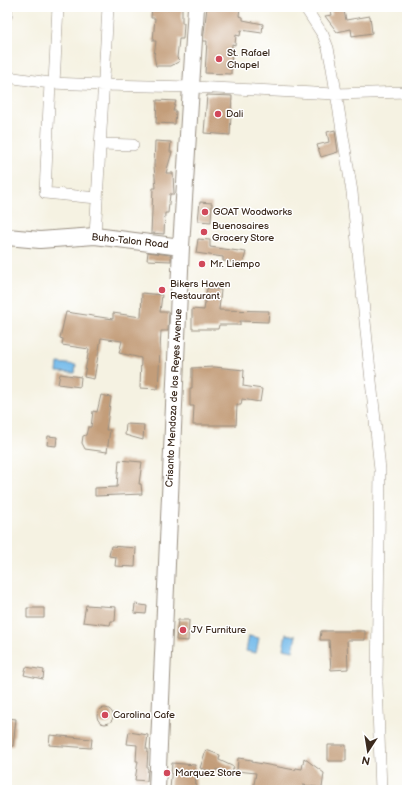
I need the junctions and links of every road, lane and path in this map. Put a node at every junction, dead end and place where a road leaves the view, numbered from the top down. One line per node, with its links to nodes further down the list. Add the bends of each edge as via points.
1 (7, 7): 6 (street)
2 (58, 7): 8 (street)
3 (108, 7): 9 (street)
4 (196, 7): 10 (main road, Crisanto Mendoza de los Reyes Avenue)
5 (305, 7): 12 (street, via 328,48)
6 (7, 15)
7 (7, 77): 8 (street)
8 (52, 83): 9 (street); 15 (street, via 45,193)
9 (104, 86): 10 (street); 13 (street)
10 (192, 87): 12 (street); 18 (main road, Crisanto Mendoza de los Reyes Avenue)
11 (407, 92): 12 (street)
12 (336, 94): 20 (street, via 352,192 380,470 377,682)
13 (100, 144): 14 (street); 15 (street)
14 (133, 145)
15 (97, 198): 16 (street)
16 (95, 236): 17 (main road, Buho-Talon Road, via 40,240); 18 (main road, Buho-Talon Road)
17 (7, 237)
18 (181, 247): 19 (main road, Crisanto Mendoza de los Reyes Avenue)
19 (157, 790)
20 (382, 790)

